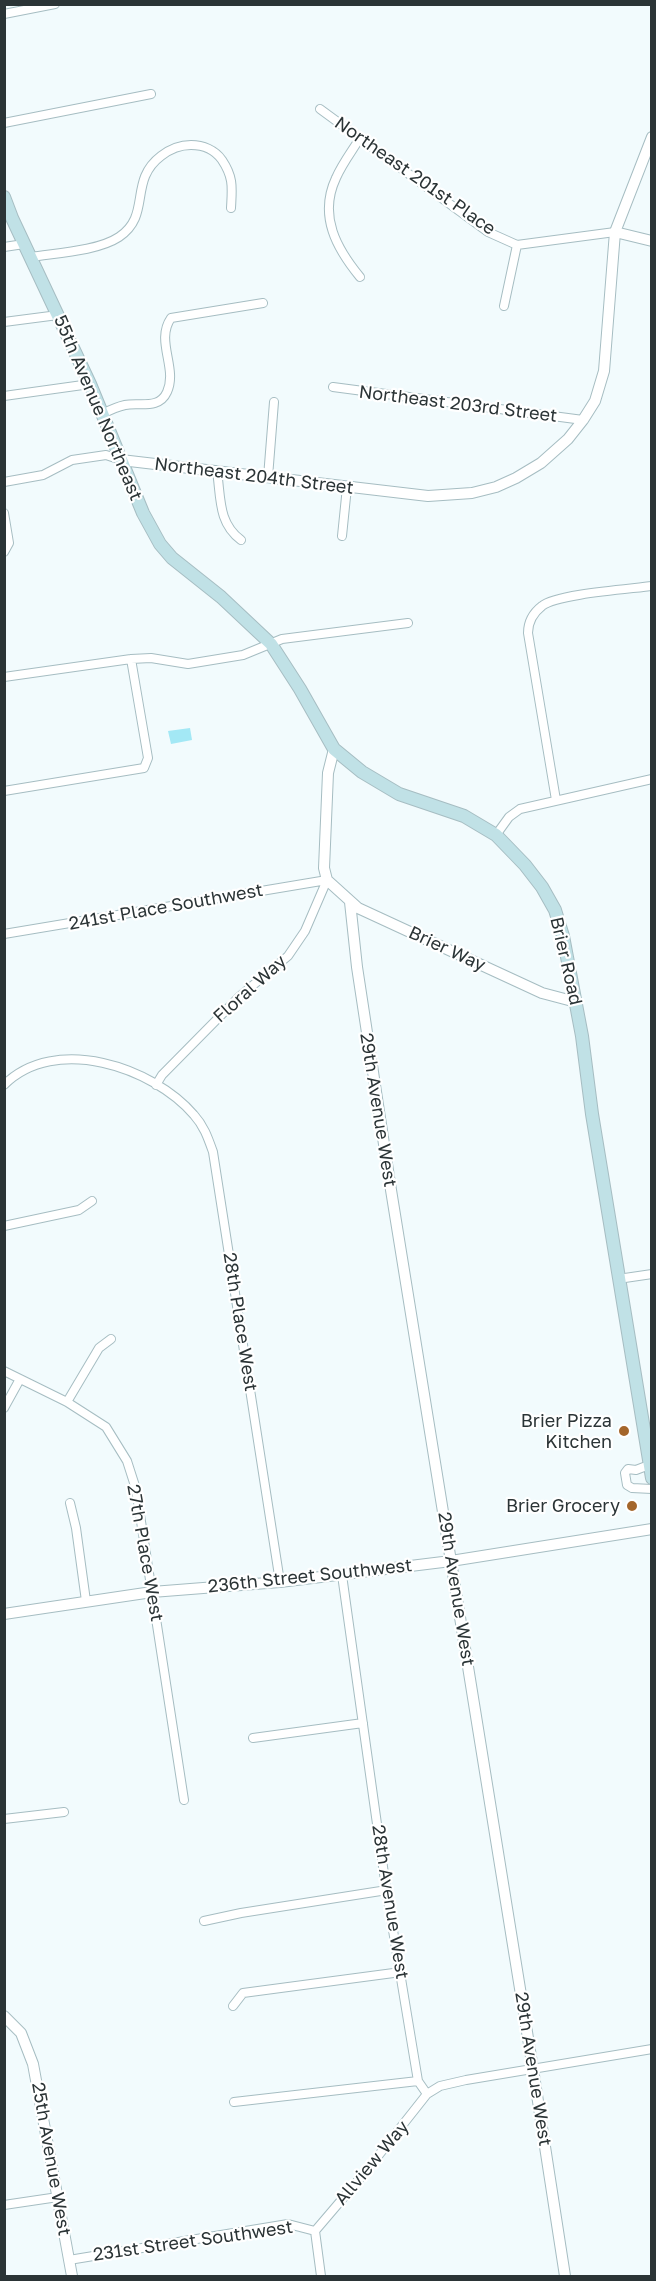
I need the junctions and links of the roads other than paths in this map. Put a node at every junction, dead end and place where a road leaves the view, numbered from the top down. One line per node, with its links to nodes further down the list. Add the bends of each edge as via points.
1 (55, 4): 2 (street)
2 (4, 14)
3 (151, 94): 5 (street)
4 (320, 109): 6 (street, Northeast 201st Place)
5 (4, 123)
6 (360, 138): 13 (street, Northeast 201st Place, via 488,232); 16 (street, via 335,179 330,198 333,234 341,253)
7 (651, 138): 10 (street, Northeast 204th Street)
8 (4, 197): 12 (main road, 55th Avenue Northeast)
9 (231, 208): 15 (street, via 232,180 219,155 205,147 180,145 150,165 129,230 102,245)
10 (615, 232): 11 (street); 13 (street); 26 (street, Northeast 204th Street, via 604,371 595,401)
11 (651, 241)
12 (24, 244): 14 (street); 15 (main road, 55th Avenue Northeast)
13 (517, 245): 18 (street)
14 (4, 247)
15 (31, 257): 19 (main road, 55th Avenue Northeast)
16 (360, 277)
17 (263, 303): 25 (street, via 171,318 164,340 169,389 165,397 145,406 128,404)
18 (504, 306)
19 (58, 315): 20 (street); 21 (main road, 55th Avenue Northeast)
20 (4, 322)
21 (90, 384): 23 (street); 25 (main road, 55th Avenue Northeast)
22 (333, 387): 26 (street, Northeast 203rd Street)
23 (4, 396)
24 (274, 402): 29 (street)
25 (102, 414): 27 (main road, 55th Avenue Northeast)
26 (583, 420): 31 (street, Northeast 204th Street, via 542,463 496,487 428,496)
27 (121, 460): 28 (street, Northeast 204th Street); 30 (street, Northeast 204th Street, via 106,455 72,460 43,475); 37 (main road, 55th Avenue Northeast, via 160,544)
28 (217, 471): 29 (street, Northeast 204th Street); 34 (street, via 224,519 230,532)
29 (268, 477): 31 (street, Northeast 204th Street)
30 (4, 482)
31 (347, 487): 33 (street)
32 (4, 513): 35 (street, via 9,543)
33 (342, 536)
34 (241, 540)
35 (5, 552)
36 (651, 586): 45 (street, via 558,598 542,606 528,625)
37 (221, 597): 39 (main road, Brier Road)
38 (408, 623): 39 (street, via 282,639)
39 (271, 644): 40 (street, via 243,655 188,664); 42 (main road, Brier Road)
40 (131, 659): 41 (street); 44 (street, via 148,758 144,768)
41 (4, 677)
42 (334, 749): 46 (main road, Brier Road, via 399,794 464,816); 47 (street, via 328,773 324,868)
43 (651, 779): 45 (street)
44 (4, 791)
45 (556, 800): 46 (street, via 520,809)
46 (496, 835): 50 (main road, Brier Road, via 532,874 555,910)
47 (327, 880): 48 (street, Brier Way); 49 (street, 241st Place Southwest); 52 (street, Floral Way, via 288,956 226,1009)
48 (350, 902): 50 (street, Brier Way, via 542,993); 67 (street, 29th Avenue West, via 391,1190)
49 (4, 934)
50 (576, 1002): 56 (main road, Brier Road)
51 (4, 1085): 52 (street, via 14,1075 40,1064 93,1059)
52 (156, 1085): 69 (street, 28th Place West, via 196,1117 213,1152)
53 (92, 1201): 54 (street, via 79,1210)
54 (4, 1226)
55 (651, 1274): 56 (street)
56 (618, 1279): 62 (main road, Brier Road)
57 (111, 1339): 60 (street, via 99,1348)
58 (4, 1371): 59 (street, 27th Place West)
59 (20, 1379): 60 (street, 27th Place West); 61 (street)
60 (67, 1402): 70 (street, 27th Place West, via 106,1427 127,1461 136,1489)
61 (4, 1408)
62 (649, 1466): 63 (main road, Brier Road); 64 (street, via 625,1473 627,1485)
63 (651, 1479)
64 (651, 1489)
65 (70, 1503): 71 (street)
66 (651, 1529): 67 (street, 236th Street Southwest)
67 (451, 1561): 68 (street, 236th Street Southwest); 84 (street, 29th Avenue West)
68 (342, 1575): 69 (street, 236th Street Southwest); 73 (street, 28th Avenue West)
69 (280, 1582): 70 (street, 236th Street Southwest)
70 (152, 1592): 71 (street, 236th Street Southwest); 75 (street, 27th Place West)
71 (86, 1601): 72 (street, 236th Street Southwest)
72 (4, 1614)
73 (363, 1723): 74 (street); 78 (street, 28th Avenue West)
74 (253, 1738)
75 (184, 1800)
76 (64, 1812): 77 (street)
77 (4, 1819)
78 (387, 1890): 79 (street); 80 (street, 28th Avenue West)
79 (204, 1921)
80 (401, 1972): 81 (street, via 243,1993); 85 (street, 28th Avenue West)
81 (233, 2006)
82 (4, 2016): 88 (street, 25th Avenue West, via 21,2033 33,2064)
83 (651, 2049): 84 (street)
84 (534, 2069): 86 (street, via 440,2086); 94 (street, 29th Avenue West)
85 (418, 2081): 86 (street); 87 (street)
86 (427, 2094): 90 (street, Allview Way)
87 (234, 2102)
88 (58, 2197): 89 (street); 91 (street, 25th Avenue West)
89 (4, 2205)
90 (315, 2230): 91 (street, 231st Street Southwest, via 288,2224); 93 (street)
91 (69, 2260): 92 (street, 25th Avenue West)
92 (72, 2277)
93 (321, 2277)
94 (565, 2277)

